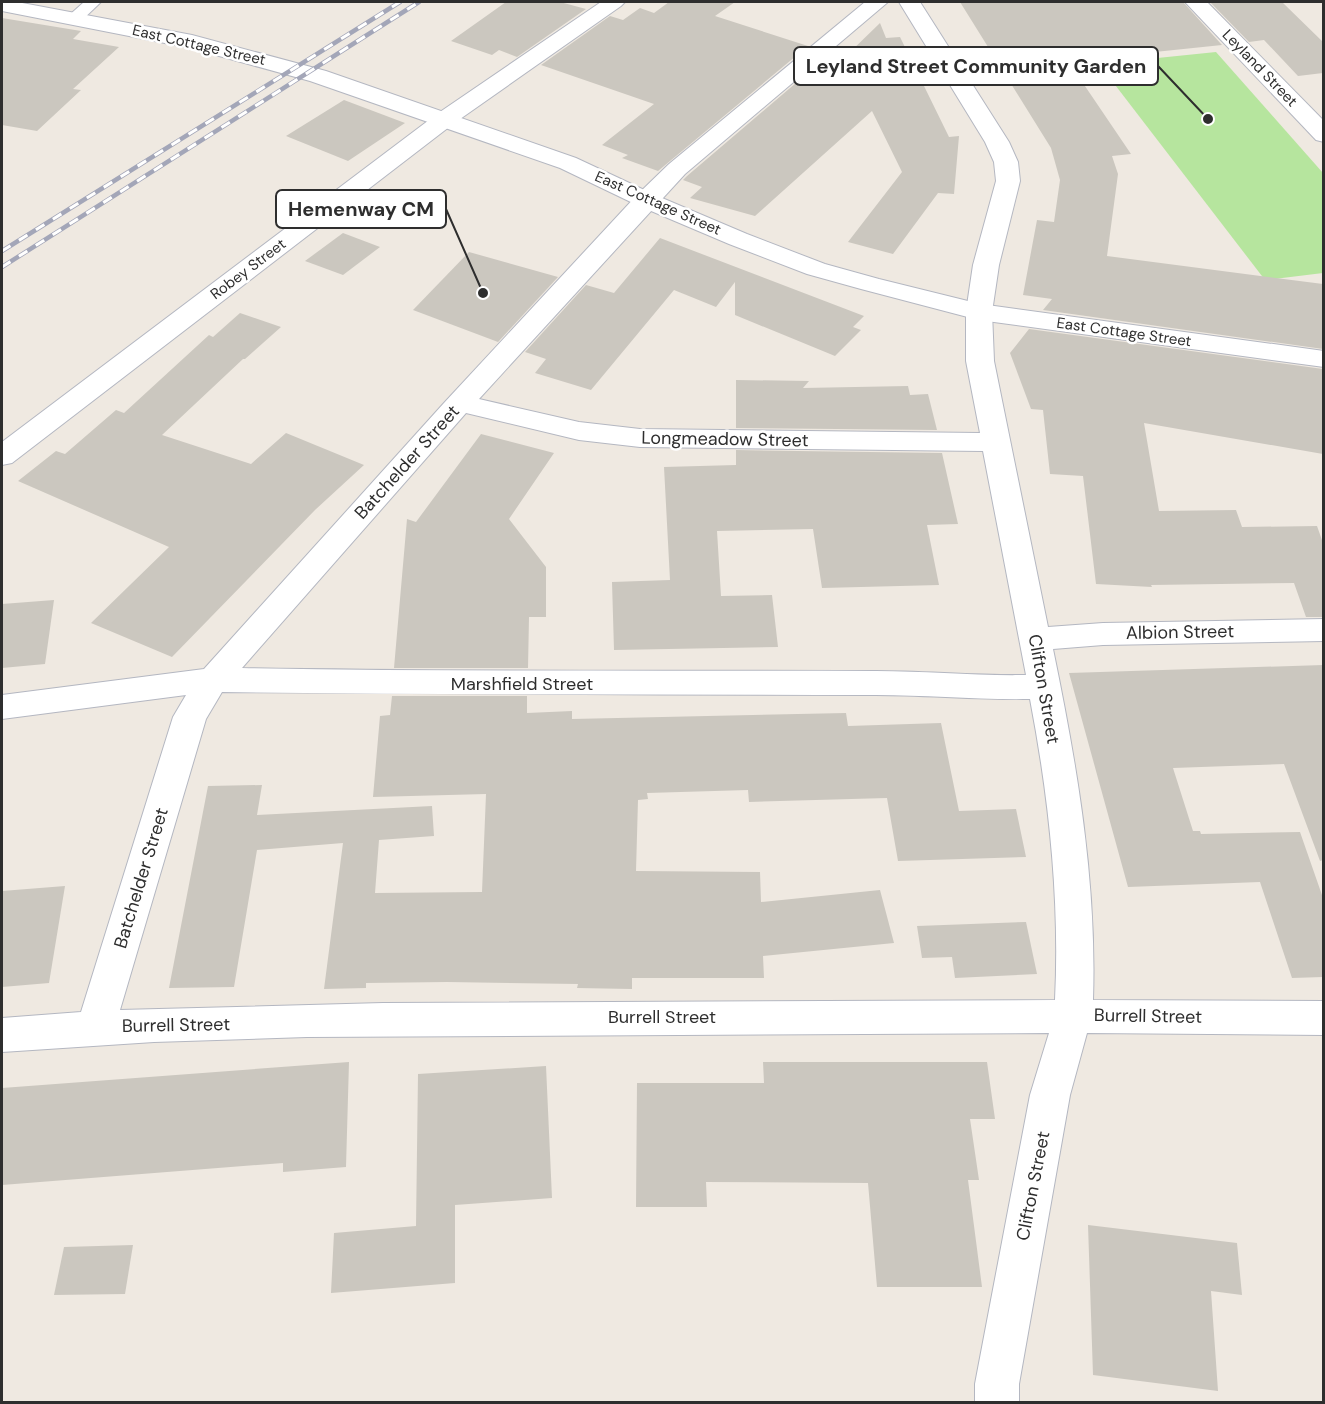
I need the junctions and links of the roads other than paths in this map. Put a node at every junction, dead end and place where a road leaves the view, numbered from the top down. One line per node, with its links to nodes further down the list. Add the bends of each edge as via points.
1 (93, 2): 7 (lane)
2 (614, 2): 8 (street, Robey Street)
3 (878, 2): 10 (street, Batchelder Street, via 677,168)
4 (910, 2): 11 (street, Clifton Street, via 1006,162 1008,181 986,265)
5 (1196, 2): 9 (street, Leyland Street)
6 (2, 5): 7 (street, East Cottage Street)
7 (73, 19): 8 (street, East Cottage Street, via 239,53)
8 (445, 119): 10 (street, East Cottage Street, via 568,163); 15 (street, Robey Street)
9 (1323, 135)
10 (646, 200): 11 (street, East Cottage Street, via 816,269); 13 (street, Batchelder Street)
11 (979, 312): 12 (street, East Cottage Street); 14 (street, Clifton Street, via 980,361)
12 (1323, 359)
13 (459, 403): 14 (street, Longmeadow Street, via 579,431 640,438); 18 (street, Batchelder Street)
14 (995, 442): 17 (street, Clifton Street)
15 (2, 456)
16 (1323, 630): 17 (street, Albion Street)
17 (1036, 639): 19 (street, Clifton Street)
18 (213, 680): 19 (street, Marshfield Street); 20 (street, Marshfield Street); 23 (street, Batchelder Street, via 190,717)
19 (1044, 687): 21 (street, Clifton Street, via 1072,868 1076,951)
20 (2, 707)
21 (1073, 1016): 22 (street, Burrell Street); 23 (street, Burrell Street, via 455,1018); 25 (street, Clifton Street, via 1050,1095 997,1384)
22 (1323, 1018)
23 (96, 1027): 24 (street, Burrell Street)
24 (2, 1035)
25 (997, 1402)

